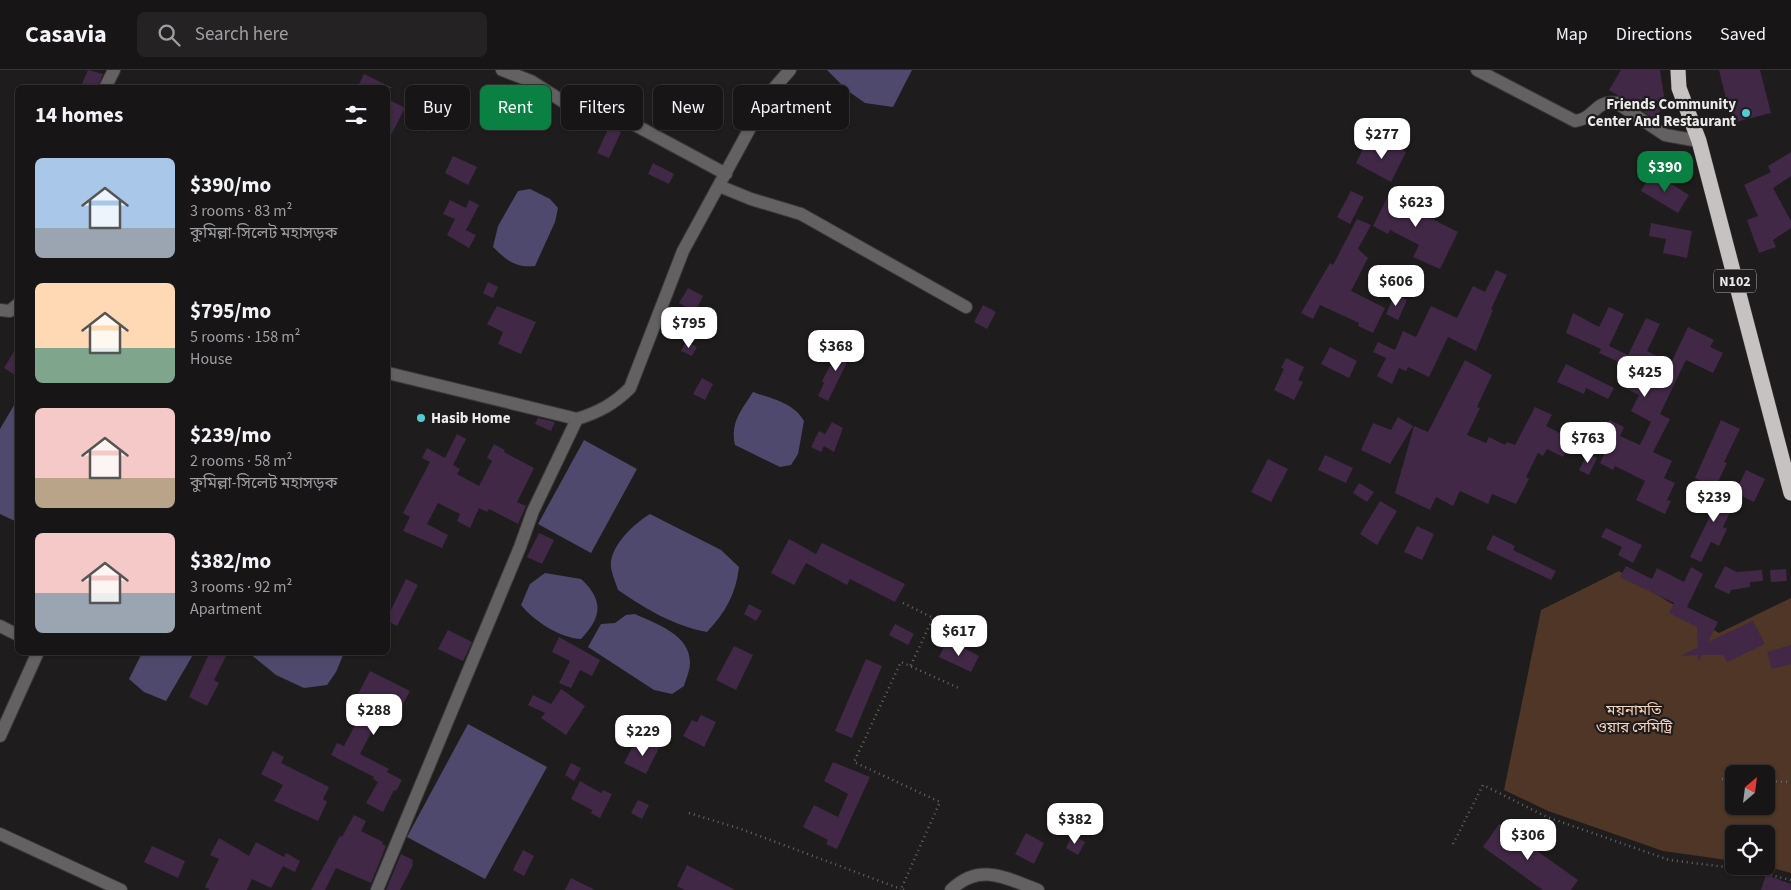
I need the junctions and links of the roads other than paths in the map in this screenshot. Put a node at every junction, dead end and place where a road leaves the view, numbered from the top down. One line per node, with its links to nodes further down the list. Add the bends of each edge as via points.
1 (114, 70): 6 (street)
2 (502, 70): 8 (street, via 531,81 581,113 609,111)
3 (790, 70): 8 (street, via 768,95)
4 (1477, 70): 7 (street, via 1575,121 1588,118 1602,103 1609,101 1665,135)
5 (1678, 70): 7 (highway, N102, via 1679,88)
6 (106, 85)
7 (1699, 141): 15 (highway, N102)
8 (726, 174): 9 (street)
9 (720, 186): 11 (street, via 800,214); 14 (street, via 683,251 630,388 605,409)
10 (15, 307): 12 (street, via 10,312)
11 (966, 307)
12 (0, 310)
13 (390, 373): 14 (street)
14 (577, 420): 22 (street, via 533,511)
15 (1791, 494)
16 (0, 626): 17 (street)
17 (15, 634)
18 (37, 655): 19 (street)
19 (0, 736)
20 (0, 834): 21 (street)
21 (121, 890)
22 (376, 890)
23 (951, 890): 24 (street, via 981,873 998,874)
24 (1038, 890)

